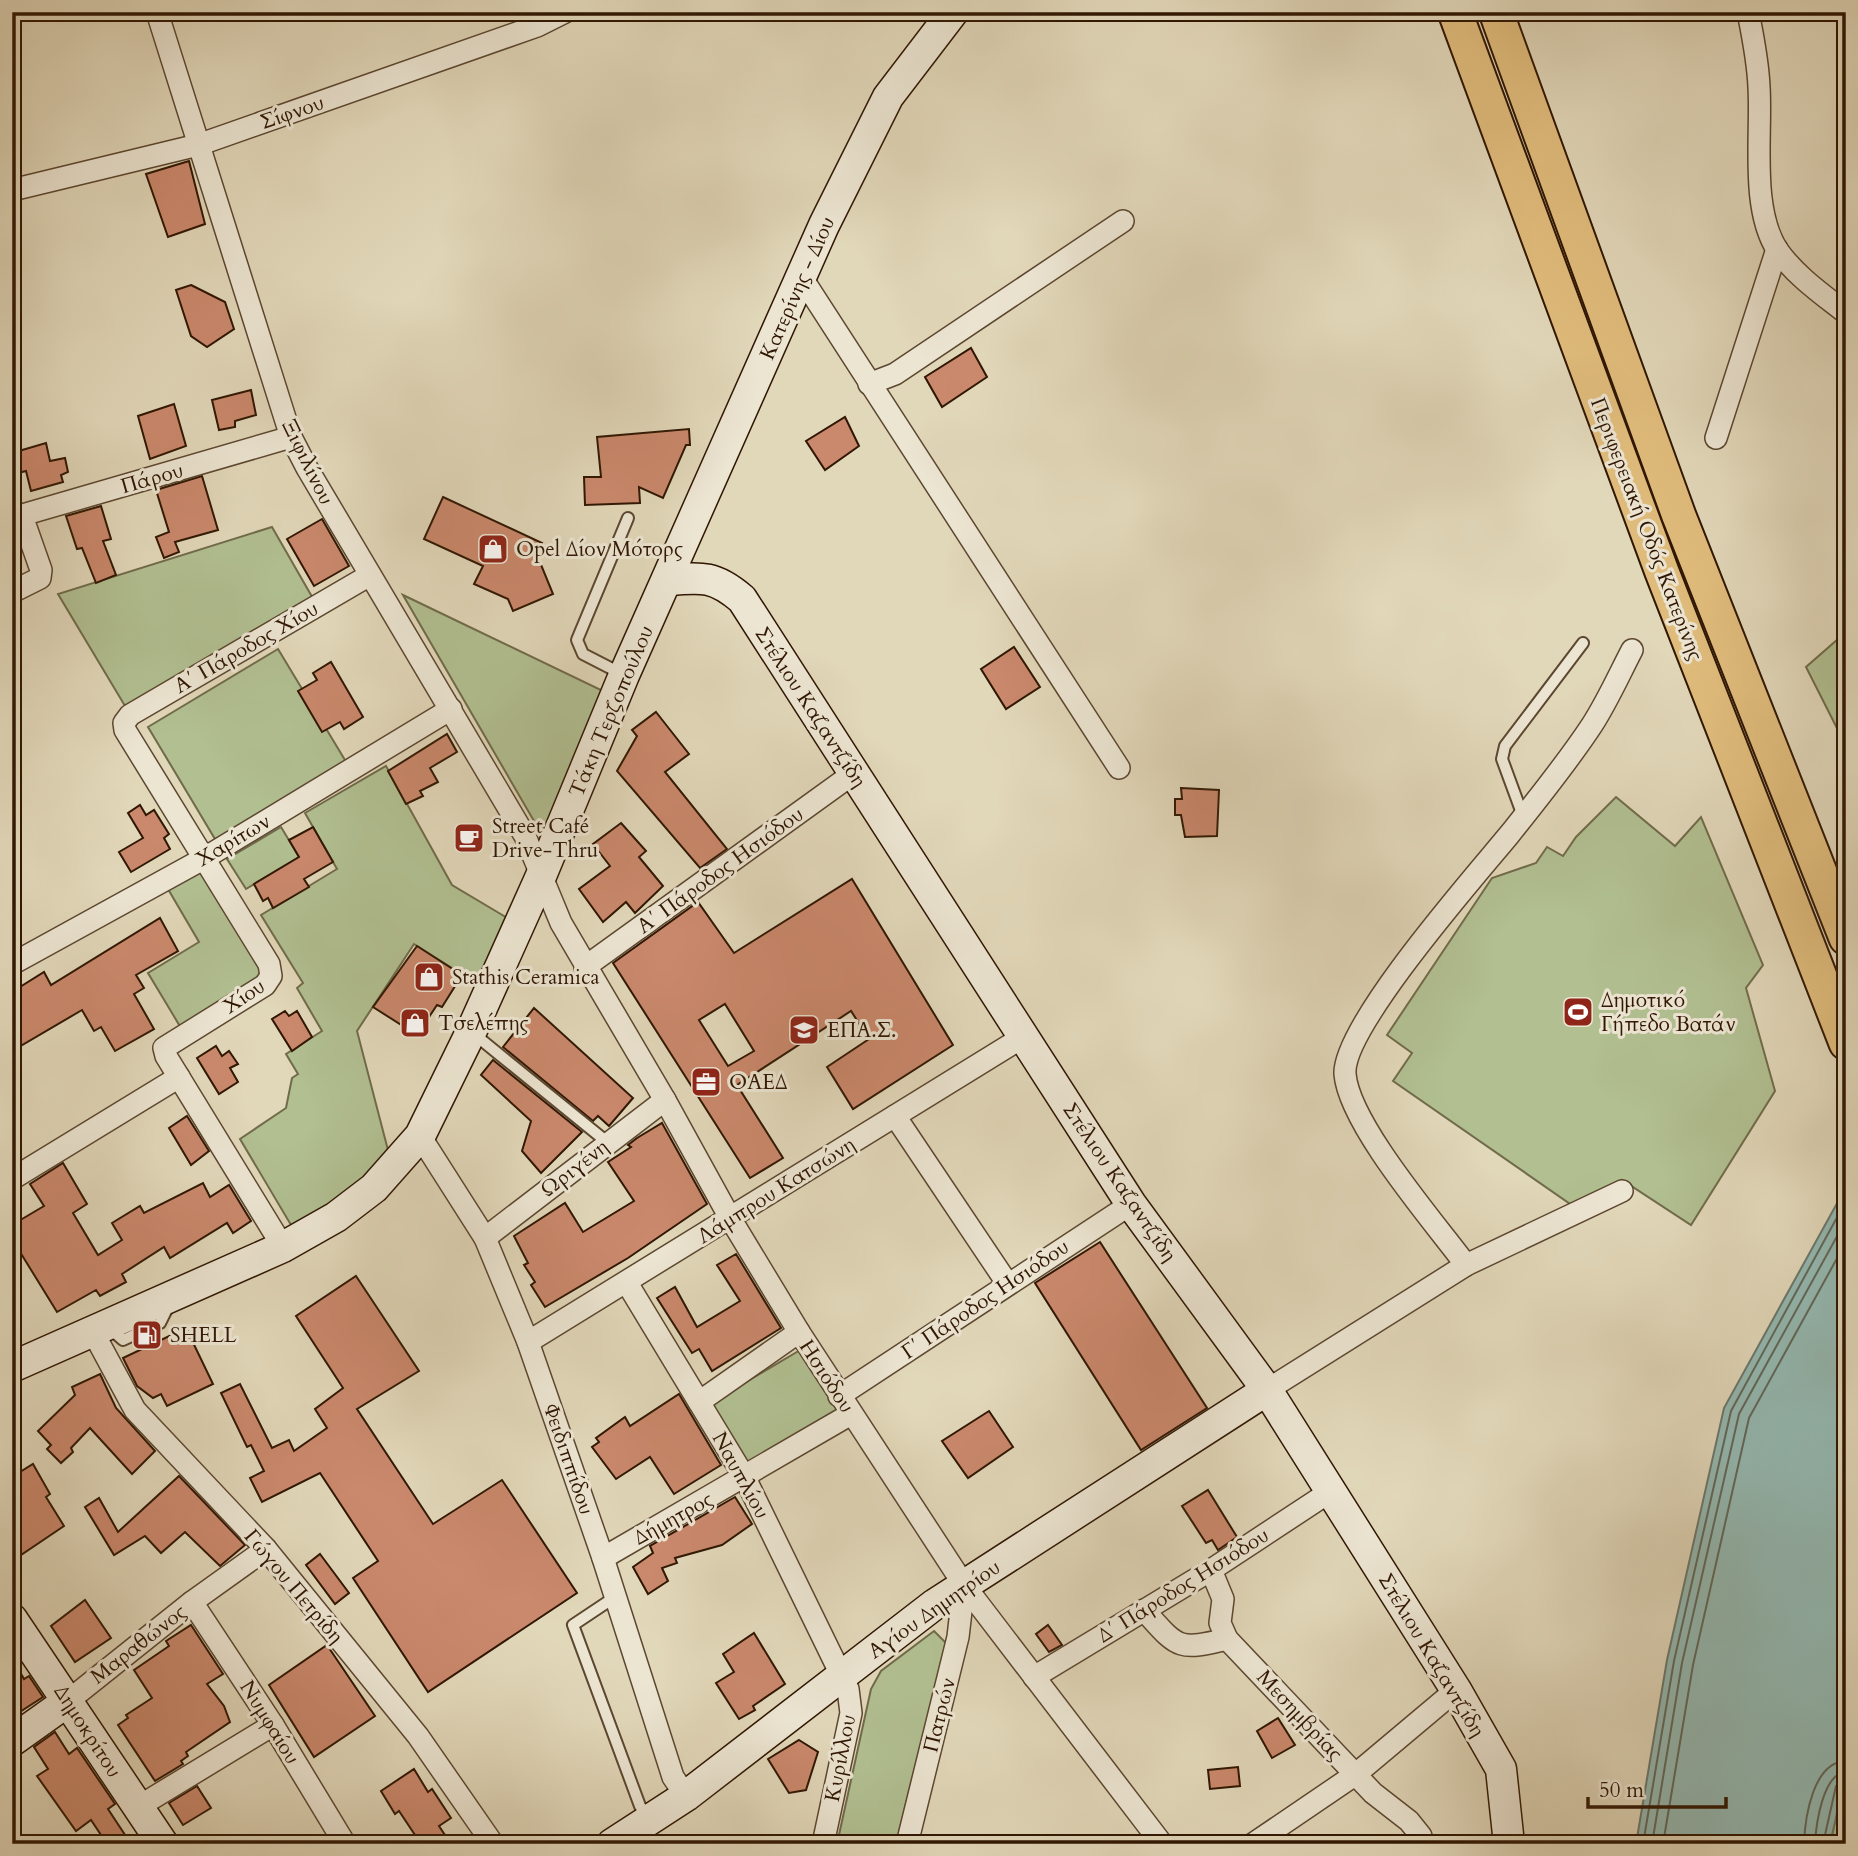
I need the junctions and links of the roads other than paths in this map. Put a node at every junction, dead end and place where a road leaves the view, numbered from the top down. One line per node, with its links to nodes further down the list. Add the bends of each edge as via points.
1 (157, 12): 7 (street, Ξιφιλίνου)
2 (565, 12): 7 (street, Σίφνου, via 537,26)
3 (953, 12): 11 (street, Κατερίνης - Δίου, via 888,96)
4 (1455, 12): 36 (main road, Περιφερειακή Οδός Κατερίνης, via 1662,572)
5 (1496, 12): 31 (main road, Περιφερειακή Οδός Κατερίνης, via 1679,516)
6 (1748, 12): 10 (street, via 1759,88 1760,181)
7 (198, 145): 8 (street, Σίφνου); 14 (street, Ξιφιλίνου)
8 (12, 190)
9 (1123, 221): 13 (street, via 894,374)
10 (1777, 249): 12 (street, via 1793,270); 15 (street)
11 (802, 278): 13 (street); 19 (street, Κατερίνης - Δίου)
12 (1846, 313)
13 (869, 384): 26 (street)
14 (291, 437): 16 (street, Πάρου); 18 (street, Ξιφιλίνου)
15 (1716, 438)
16 (17, 517): 20 (street, via 41,570 40,578)
17 (628, 518): 23 (lane, via 577,640 583,654)
18 (370, 575): 24 (street, Ξιφιλίνου); 25 (street, Α΄ Πάροδος Χίου, via 130,715)
19 (668, 580): 23 (street, Τάκη Τερζοπούλου); 27 (street, Στέλιου Καζαντζίδη, via 709,578 724,583 742,599)
20 (12, 592)
21 (1583, 643): 28 (lane, via 1505,746 1503,759)
22 (1632, 650): 28 (street, via 1592,725)
23 (624, 676): 30 (street, Τάκη Τερζοπούλου)
24 (451, 709): 29 (street, Χαρίτων); 30 (street, Ξιφιλίνου, via 525,836)
25 (124, 723): 29 (street, Χίου)
26 (1119, 768)
27 (854, 773): 33 (street, Α΄ Πάροδος Ησιόδου); 35 (street, Στέλιου Καζαντζίδη)
28 (1524, 816): 48 (street, via 1407,961 1356,1041 1345,1071 1352,1103 1370,1134)
29 (203, 859): 32 (street, Χαρίτων); 37 (street, Χίου, via 269,964 271,976 265,985 164,1048)
30 (541, 876): 33 (street, Ησιόδου); 34 (street, Τάκη Τερζοπούλου)
31 (1846, 938)
32 (12, 964)
33 (585, 967): 38 (street, Ησιόδου)
34 (471, 1032): 40 (street, Τάκη Τερζοπούλου); 41 (lane)
35 (1023, 1037): 39 (street, Λάμπρου Κατσώνη); 44 (street, Στέλιου Καζαντζίδη)
36 (1846, 1043)
37 (179, 1077): 42 (street); 47 (street, Χίου)
38 (665, 1100): 41 (street, Ωριγένη); 45 (street, Ησιόδου)
39 (895, 1116): 45 (street, Λάμπρου Κατσώνη); 50 (street)
40 (420, 1136): 46 (street, Φειδιππίδου); 47 (street, Τάκη Τερζοπούλου, via 374,1188 336,1217)
41 (607, 1142): 46 (street, Ωριγένη)
42 (12, 1179)
43 (1622, 1191): 48 (street)
44 (1131, 1204): 50 (street, Γ΄ Πάροδος Ησιόδου); 56 (street, Στέλιου Καζαντζίδη)
45 (730, 1218): 49 (street, Λάμπρου Κατσώνη); 52 (street, Ησιόδου)
46 (485, 1238): 54 (street, Φειδιππίδου)
47 (283, 1247): 53 (street, Τάκη Τερζοπούλου)
48 (1466, 1265): 56 (street)
49 (627, 1283): 54 (street, Λάμπρου Κατσώνη); 57 (street, Ναυπλίου)
50 (1007, 1283): 58 (street, Γ΄ Πάροδος Ησιόδου)
51 (166, 1311): 53 (lane, via 160,1323 123,1340)
52 (799, 1332): 57 (street); 58 (street, Ησιόδου)
53 (104, 1333): 55 (street, Τάκη Τερζοπούλου); 61 (street, Γώγου Πετρίδη, via 135,1410)
54 (528, 1342): 62 (street, Φειδιππίδου)
55 (12, 1367)
56 (1267, 1390): 60 (street, Στέλιου Καζαντζίδη); 64 (street, Αγίου Δημητρίου)
57 (699, 1402): 59 (street, Ναυπλίου)
58 (845, 1405): 59 (street, Δήμητρος); 64 (street, Ησιόδου)
59 (745, 1478): 62 (street, Δήμητρος); 70 (street, Ναυπλίου)
60 (1331, 1491): 63 (street, Δ΄ Πάροδος Ησιόδου); 72 (street, Στέλιου Καζαντζίδη)
61 (266, 1549): 66 (street, Μαραθώνος); 82 (street, Γώγου Πετρίδη, via 418,1736)
62 (603, 1558): 65 (street, Φειδιππίδου)
63 (1211, 1570): 67 (street, Δ΄ Πάροδος Ησιόδου); 69 (street, via 1223,1599 1220,1623)
64 (964, 1585): 70 (street, Αγίου Δημητρίου); 71 (street, Ησιόδου); 85 (street, Πατρών, via 958,1637)
65 (615, 1597): 77 (street, Φειδιππίδου, via 673,1777); 79 (lane, via 573,1625 640,1806)
66 (192, 1602): 73 (street, Μαραθώνος); 74 (street, Νυμφαίου)
67 (1144, 1610): 69 (street, via 1176,1643 1194,1647); 71 (street, Δ΄ Πάροδος Ησιόδου)
68 (12, 1619): 73 (street, Δημοκρίτου)
69 (1227, 1639): 76 (street, Μεσημβρίας)
70 (842, 1674): 77 (street, Αγίου Δημητρίου); 84 (street, Κυρίλλου, via 850,1713)
71 (1034, 1677): 86 (street, Ησιόδου)
72 (1456, 1690): 76 (street); 89 (street, Στέλιου Καζαντζίδη, via 1501,1769)
73 (68, 1701): 75 (street, Μαραθώνος); 78 (street, Δημοκρίτου)
74 (273, 1725): 78 (street); 81 (street, Νυμφαίου)
75 (12, 1741)
76 (1356, 1774): 87 (street); 88 (street, Μεσημβρίας, via 1409,1821)
77 (686, 1796): 79 (street, Αγίου Δημητρίου)
78 (138, 1807): 80 (street, Δημοκρίτου)
79 (649, 1819): 83 (street, Αγίου Δημητρίου)
80 (163, 1844)
81 (345, 1844)
82 (493, 1844)
83 (612, 1844)
84 (823, 1844)
85 (907, 1844)
86 (1162, 1844)
87 (1253, 1844)
88 (1422, 1844)
89 (1509, 1844)

